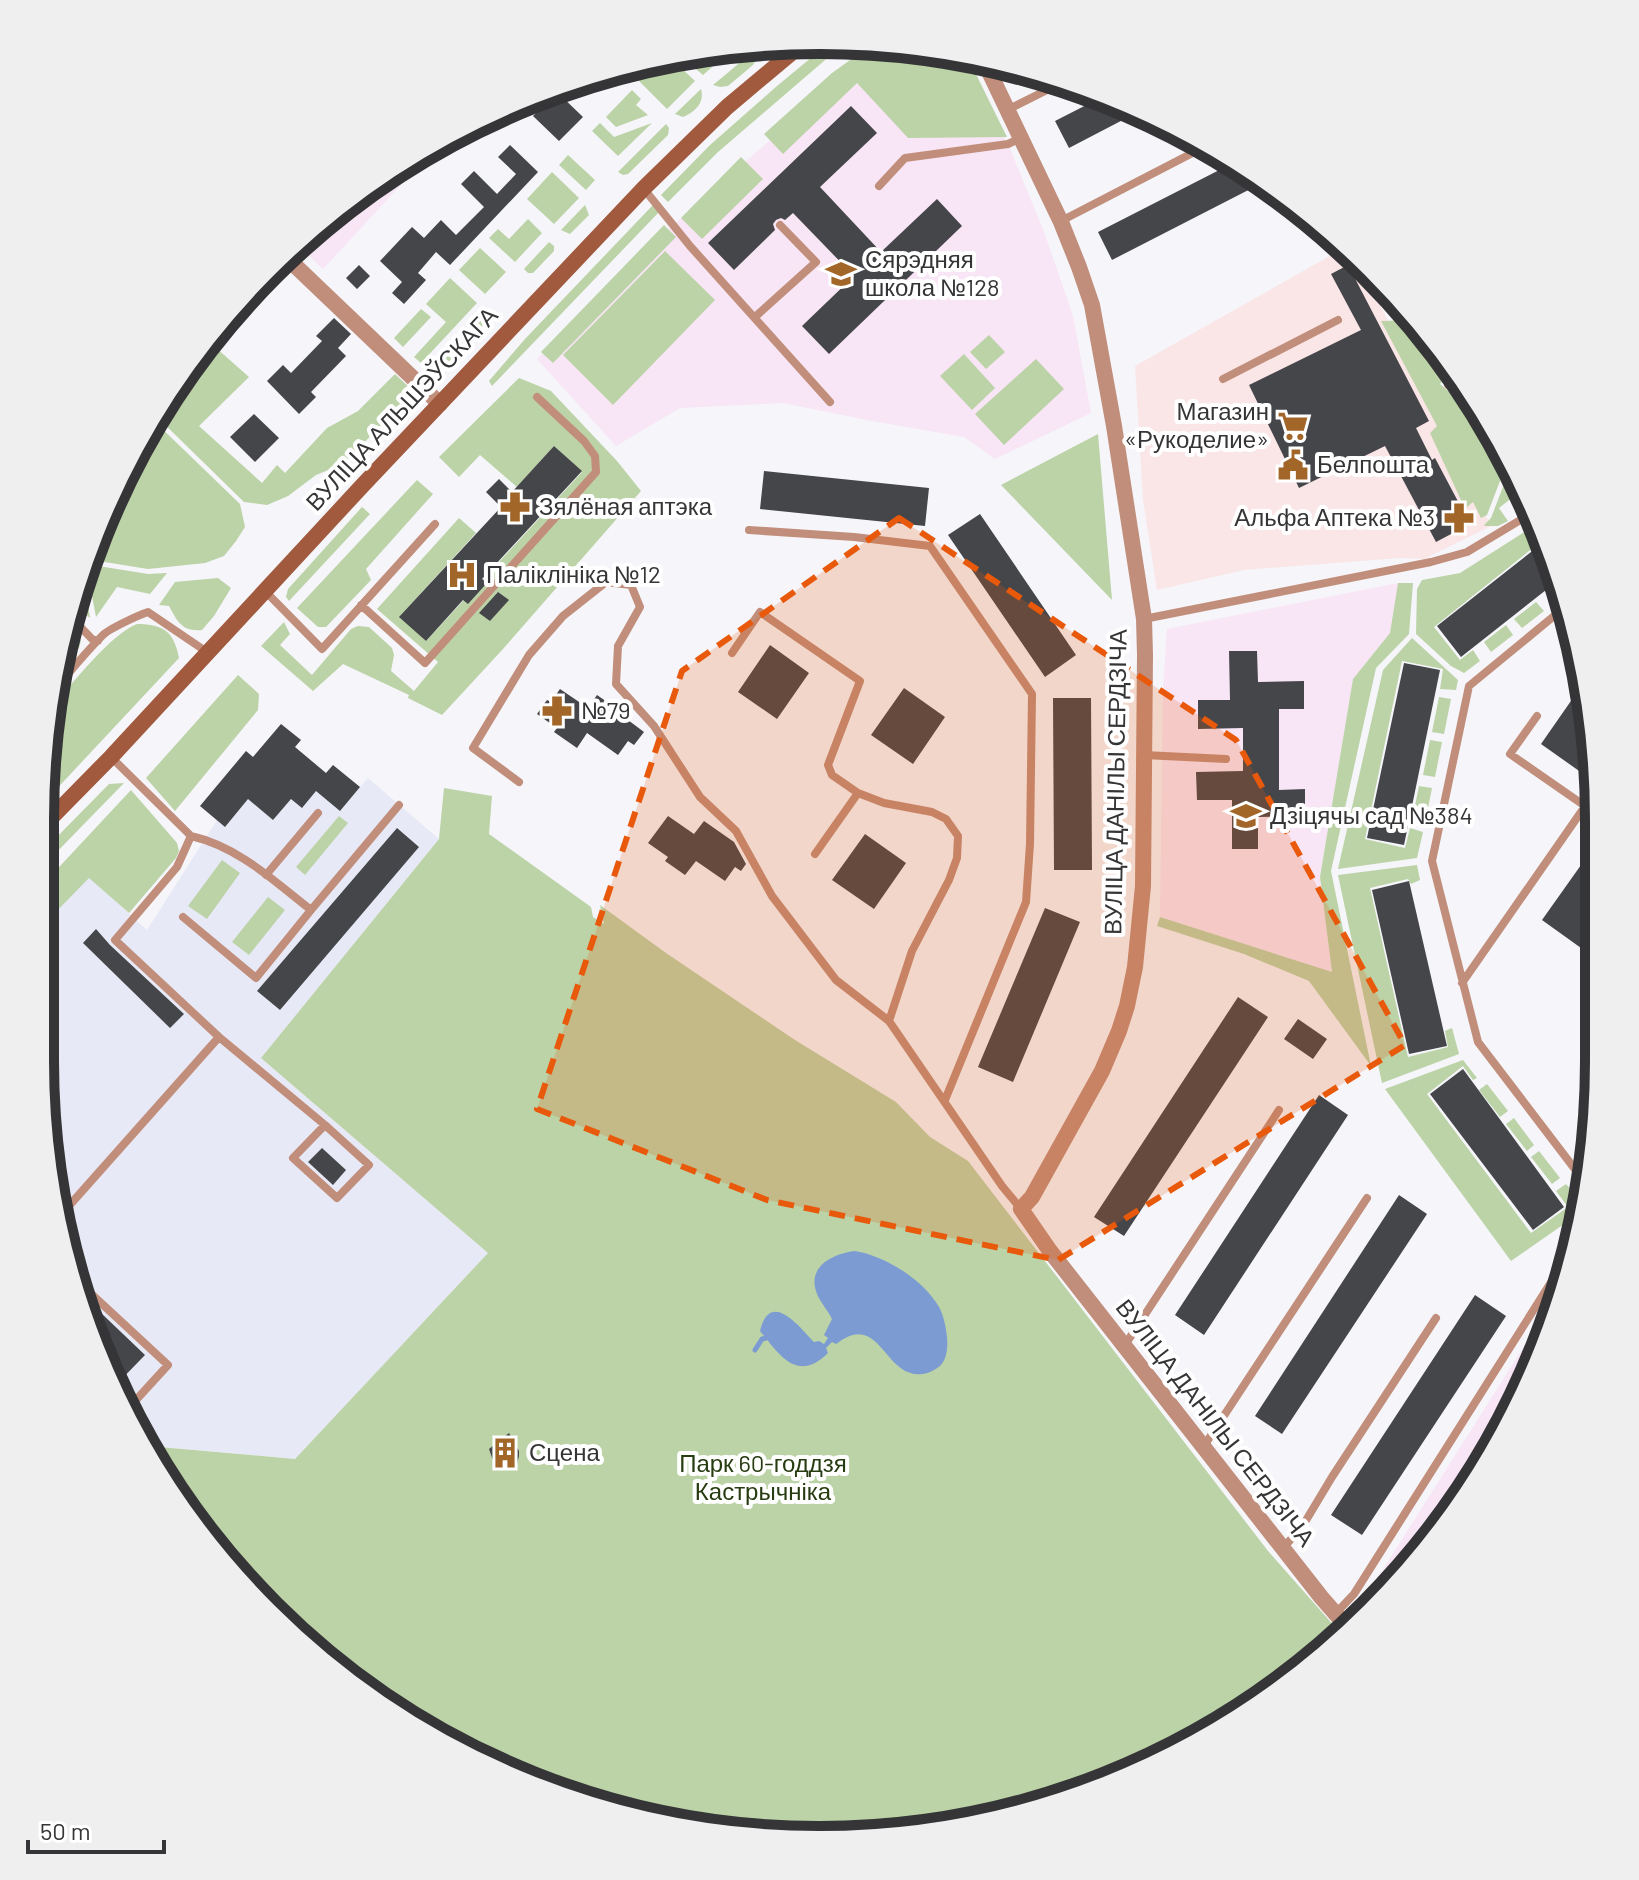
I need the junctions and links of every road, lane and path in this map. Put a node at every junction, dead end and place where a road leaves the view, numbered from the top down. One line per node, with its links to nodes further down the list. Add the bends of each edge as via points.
1 (789, 55): 8 (main road, ВУЛІЦА АЛЬШЭЎСКАГА)
2 (991, 74): 4 (street, ВУЛІЦА ДАНІЛЫ СЕРДЗІЧА)
3 (1048, 89): 4 (lane)
4 (1009, 109): 5 (street, ВУЛІЦА ДАНІЛЫ СЕРДЗІЧА)
5 (1022, 138): 7 (lane, via 905,158); 9 (street, ВУЛІЦА ДАНІЛЫ СЕРДЗІЧА)
6 (1194, 152): 9 (lane)
7 (879, 186)
8 (644, 188): 12 (lane); 17 (main road, ВУЛІЦА АЛЬШЭЎСКАГА)
9 (1061, 222): 24 (street, ВУЛІЦА ДАНІЛЫ СЕРДЗІЧА, via 1092,305)
10 (780, 225): 12 (lane, via 816,262)
11 (293, 264): 17 (street)
12 (755, 317): 16 (lane)
13 (1338, 320): 14 (lane)
14 (1223, 379)
15 (537, 397): 22 (lane, via 584,441 595,456 596,472 425,663)
16 (830, 402)
17 (440, 404): 21 (main road, ВУЛІЦА АЛЬШЭЎСКАГА)
18 (1523, 518): 24 (lane, via 1467,552 1431,562)
19 (435, 524): 22 (lane)
20 (749, 530): 48 (lane, via 930,546 1032,694 1026,902)
21 (264, 591): 22 (lane, via 322,649); 27 (main road, ВУЛІЦА АЛЬШЭЎСКАГА)
22 (361, 605)
23 (1557, 614): 45 (lane, via 1469,686 1432,861)
24 (1144, 619): 31 (street, ВУЛІЦА ДАНІЛЫ СЕРДЗІЧА)
25 (79, 625): 26 (lane)
26 (98, 641): 27 (lane, via 148,612); 29 (lane)
27 (207, 652): 32 (main road, ВУЛІЦА АЛЬШЭЎСКАГА)
28 (732, 653): 35 (lane, via 760,612 860,681 828,765 832,775)
29 (68, 674)
30 (1537, 716): 37 (lane, via 1510,754)
31 (1143, 755): 33 (lane); 54 (street, ВУЛІЦА ДАНІЛЫ СЕРДЗІЧА, via 1143,886 1127,1006 1102,1071)
32 (111, 757): 39 (main road, ВУЛІЦА АЛЬШЭЎСКАГА); 40 (lane)
33 (1226, 759)
34 (519, 782): 46 (lane, via 473,748 529,655 563,616 606,582 631,585 640,607 618,646 616,684 654,726 700,797 736,831 772,896 836,980)
35 (858, 793): 41 (lane); 46 (lane, via 932,812 946,819 958,836 949,880 912,951)
36 (399, 805): 43 (lane)
37 (1585, 806): 45 (lane)
38 (318, 813): 42 (lane)
39 (54, 815)
40 (191, 836): 42 (lane, via 240,855); 47 (lane, via 177,867 115,940)
41 (815, 854)
42 (266, 875): 43 (lane)
43 (311, 910): 44 (lane, via 256,978)
44 (183, 917)
45 (1462, 983): 51 (lane, via 1478,1042)
46 (889, 1021): 48 (lane)
47 (219, 1037): 50 (lane); 53 (lane)
48 (945, 1100): 54 (lane)
49 (1279, 1110): 58 (lane)
50 (325, 1125): 50 (lane, via 369,1165 337,1198 293,1158)
51 (1576, 1171)
52 (1367, 1198): 60 (lane)
53 (68, 1206)
54 (1021, 1209): 58 (street, ВУЛІЦА ДАНІЛЫ СЕРДЗІЧА)
55 (1552, 1280): 62 (lane, via 1354,1594)
56 (91, 1293): 59 (lane, via 168,1365)
57 (1436, 1318): 61 (lane, via 1302,1527)
58 (1125, 1345): 60 (street, ВУЛІЦА ДАНІЛЫ СЕРДЗІЧА)
59 (134, 1402)
60 (1203, 1446): 61 (street, ВУЛІЦА ДАНІЛЫ СЕРДЗІЧА)
61 (1282, 1548): 62 (street, ВУЛІЦА ДАНІЛЫ СЕРДЗІЧА)
62 (1336, 1613): 63 (street, ВУЛІЦА ДАНІЛЫ СЕРДЗІЧА)
63 (1342, 1620)

